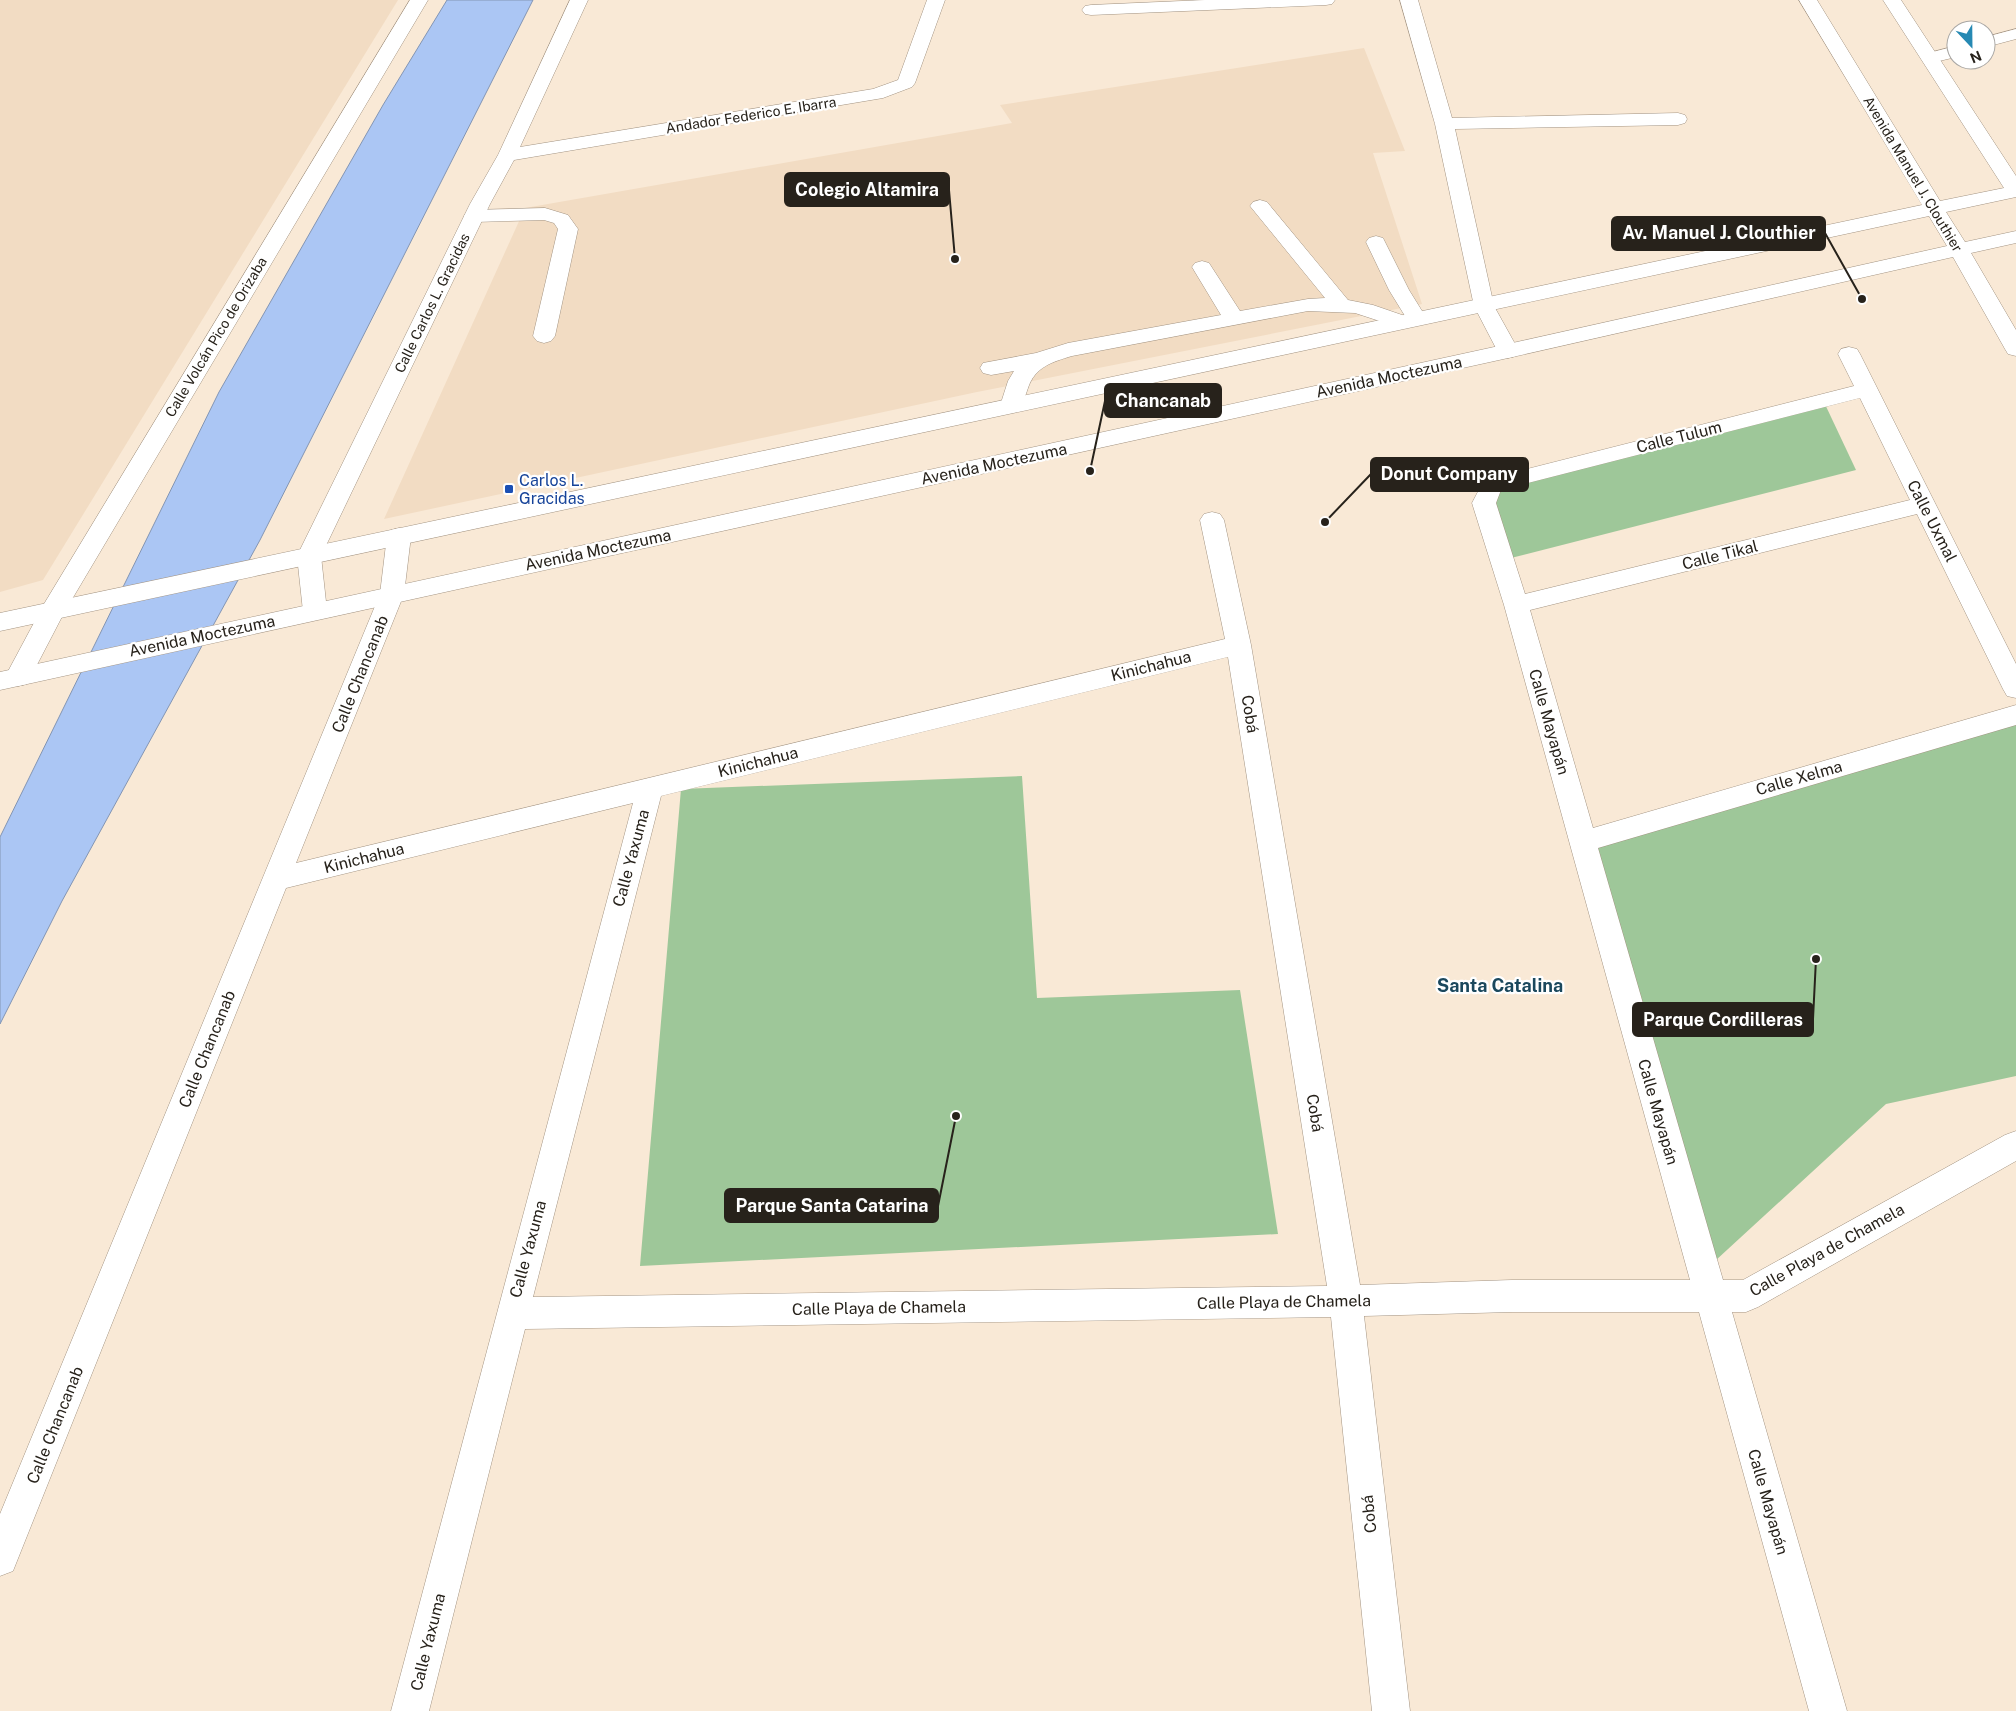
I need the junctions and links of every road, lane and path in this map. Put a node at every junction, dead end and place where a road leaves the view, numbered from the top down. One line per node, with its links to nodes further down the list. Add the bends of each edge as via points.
1 (419, 0): 43 (street, Calle Volcán Pico de Orizaba)
2 (579, 0): 15 (street, Calle Carlos L. Gracidas)
3 (936, 0): 15 (street, Andador Federico E. Ibarra, via 906,83 877,94)
4 (1326, 0): 8 (street)
5 (1409, 0): 14 (street)
6 (1808, 0): 18 (street, Avenida Manuel J. Clouthier)
7 (1892, 0): 12 (street)
8 (1091, 10)
9 (2016, 34): 10 (street)
10 (1996, 39)
11 (1946, 54): 12 (street)
12 (1930, 58): 16 (street)
13 (1678, 119): 14 (street)
14 (1444, 124): 25 (street)
15 (507, 155): 19 (street, Calle Carlos L. Gracidas)
16 (2016, 191): 18 (street)
17 (1260, 206): 24 (street)
18 (1933, 210): 22 (street, Avenida Manuel J. Clouthier); 25 (street)
19 (474, 216): 28 (street, via 545,214 561,219 568,229); 40 (street, Calle Carlos L. Gracidas)
20 (2016, 237): 22 (street, Avenida Moctezuma)
21 (1376, 242): 27 (street, via 1400,290)
22 (1960, 250): 29 (street, Avenida Manuel J. Clouthier); 30 (street, Avenida Moctezuma)
23 (1202, 267): 26 (street)
24 (1341, 304): 26 (street, via 1308,305); 27 (street)
25 (1484, 306): 27 (street); 30 (street)
26 (1234, 319): 32 (street, via 1068,350)
27 (1409, 320): 35 (street)
28 (544, 336)
29 (2016, 349)
30 (1508, 351): 41 (street, Avenida Moctezuma)
31 (1848, 354): 34 (street, Calle Uxmal)
32 (1037, 360): 33 (street); 35 (street, via 1019,377)
33 (991, 368)
34 (1866, 390): 36 (street, Calle Tulum); 37 (street, Calle Uxmal)
35 (1011, 406): 39 (street)
36 (1492, 485): 42 (street, Calle Mayapán, via 1484,503)
37 (1924, 505): 42 (street, Calle Tikal); 48 (street, Calle Uxmal)
38 (1212, 520): 46 (street, Cobá)
39 (399, 536): 40 (street); 41 (street, Calle Chancanab)
40 (309, 556): 43 (street); 44 (street)
41 (392, 594): 44 (street, Avenida Moctezuma); 52 (street, Calle Chancanab)
42 (1516, 605): 51 (street, Calle Mayapán)
43 (53, 610): 45 (street); 47 (street, Calle Volcán Pico de Orizaba)
44 (315, 611): 47 (street, Avenida Moctezuma)
45 (0, 622)
46 (1239, 645): 50 (street, Kinichahua); 55 (street, Cobá)
47 (9, 679)
48 (2016, 689)
49 (2016, 715): 51 (street, Calle Xelma)
50 (650, 788): 52 (street, Kinichahua); 56 (street, Calle Yaxuma)
51 (1582, 842): 54 (street, Calle Mayapán)
52 (277, 879): 57 (street, Calle Chancanab)
53 (2016, 1145): 54 (street, Calle Playa de Chamela, via 1746,1296)
54 (1710, 1296): 55 (street, Calle Playa de Chamela, via 1512,1296); 60 (street, Calle Mayapán)
55 (1346, 1301): 56 (street, Calle Playa de Chamela); 59 (street, Cobá)
56 (512, 1313): 58 (street, Calle Yaxuma)
57 (0, 1558)
58 (410, 1711)
59 (1391, 1711)
60 (1828, 1711)

